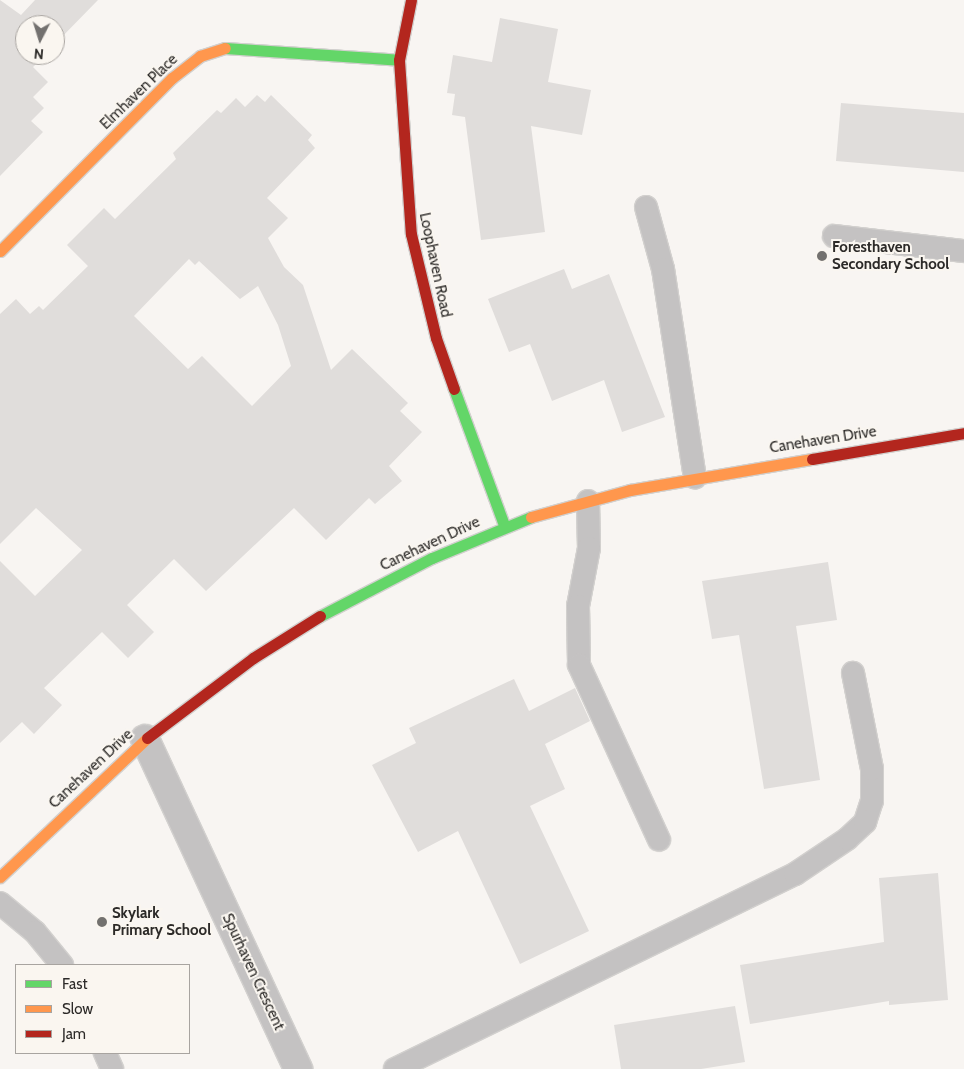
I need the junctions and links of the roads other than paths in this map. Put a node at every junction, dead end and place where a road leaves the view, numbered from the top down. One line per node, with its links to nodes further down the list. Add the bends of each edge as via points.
1 (411, 0): 2 (street, Loophaven Road)
2 (399, 60): 6 (street, Elmhaven Place, via 251,48 218,48 200,56 172,78); 10 (street, Loophaven Road, via 401,161 422,286)
3 (646, 207): 8 (lane, via 666,286)
4 (834, 236): 5 (lane)
5 (964, 250)
6 (0, 251)
7 (964, 433): 8 (street, Canehaven Drive)
8 (695, 478): 9 (street, Canehaven Drive)
9 (588, 501): 10 (street, Canehaven Drive); 13 (lane, via 589,548 578,606 579,665)
10 (504, 525): 12 (street, Canehaven Drive, via 340,604 253,658)
11 (853, 673): 20 (lane, via 872,769 872,801 865,822 846,839 795,874)
12 (145, 739): 14 (street, Canehaven Drive); 19 (street, Spurhaven Crescent)
13 (659, 840)
14 (0, 877)
15 (0, 903): 16 (lane, via 34,932)
16 (61, 964)
17 (105, 1054): 18 (lane)
18 (112, 1069)
19 (298, 1069)
20 (395, 1069)

